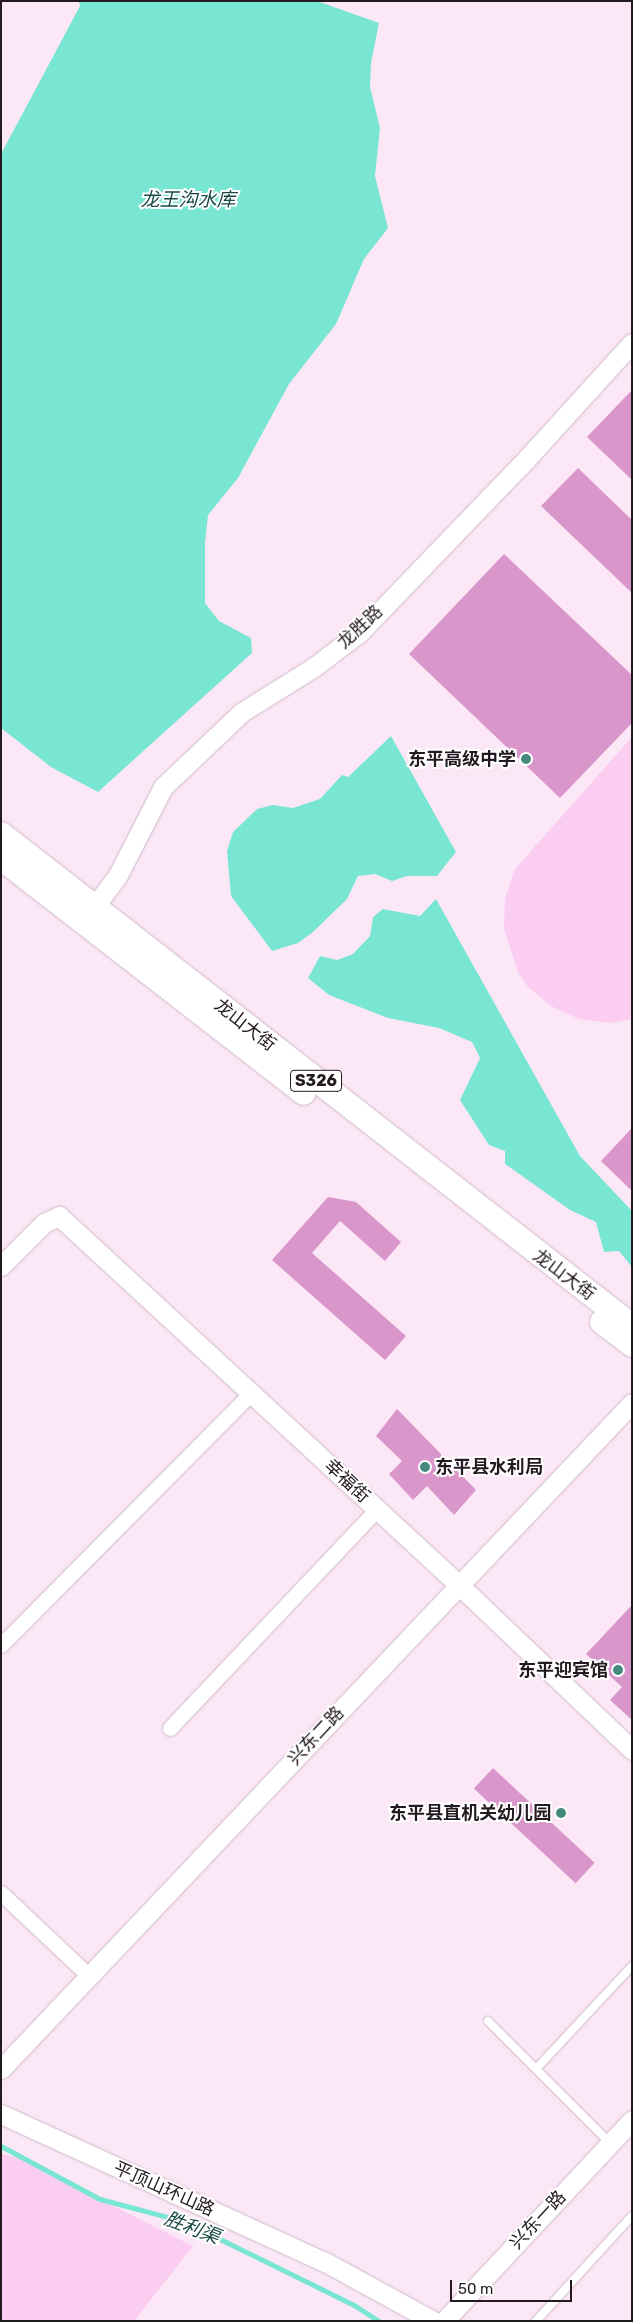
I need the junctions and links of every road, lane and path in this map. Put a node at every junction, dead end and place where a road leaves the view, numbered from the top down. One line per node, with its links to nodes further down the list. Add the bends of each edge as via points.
1 (632, 343): 4 (street, 龙胜路, via 520,466 360,632 314,667 242,712 163,787 118,875)
2 (1, 834): 4 (main road, 龙山大街 / S326)
3 (1, 858): 7 (main road, 龙山大街 / S326)
4 (94, 907): 6 (main road, 龙山大街 / S326)
5 (1, 1266): 8 (street, 幸福街, via 44,1223 59,1216)
6 (632, 1326)
7 (632, 1345)
8 (251, 1393): 10 (street, 幸福街); 12 (street)
9 (632, 1403): 11 (street, 兴东二路)
10 (377, 1509): 11 (street, 幸福街); 13 (street)
11 (459, 1585): 14 (street, 幸福街); 17 (street, 兴东二路)
12 (1, 1645)
13 (170, 1728)
14 (632, 1750)
15 (1, 1893): 17 (street)
16 (632, 1966): 20 (lane)
17 (89, 1976): 19 (street, 兴东二路)
18 (488, 2021): 20 (lane)
19 (1, 2069)
20 (536, 2069): 23 (lane)
21 (1, 2114): 25 (street, 平顶山环山路, via 327,2263)
22 (632, 2120): 23 (street, 兴东一路)
23 (610, 2143): 26 (street, 兴东一路)
24 (632, 2216): 27 (lane)
25 (433, 2321)
26 (444, 2321)
27 (536, 2321)

